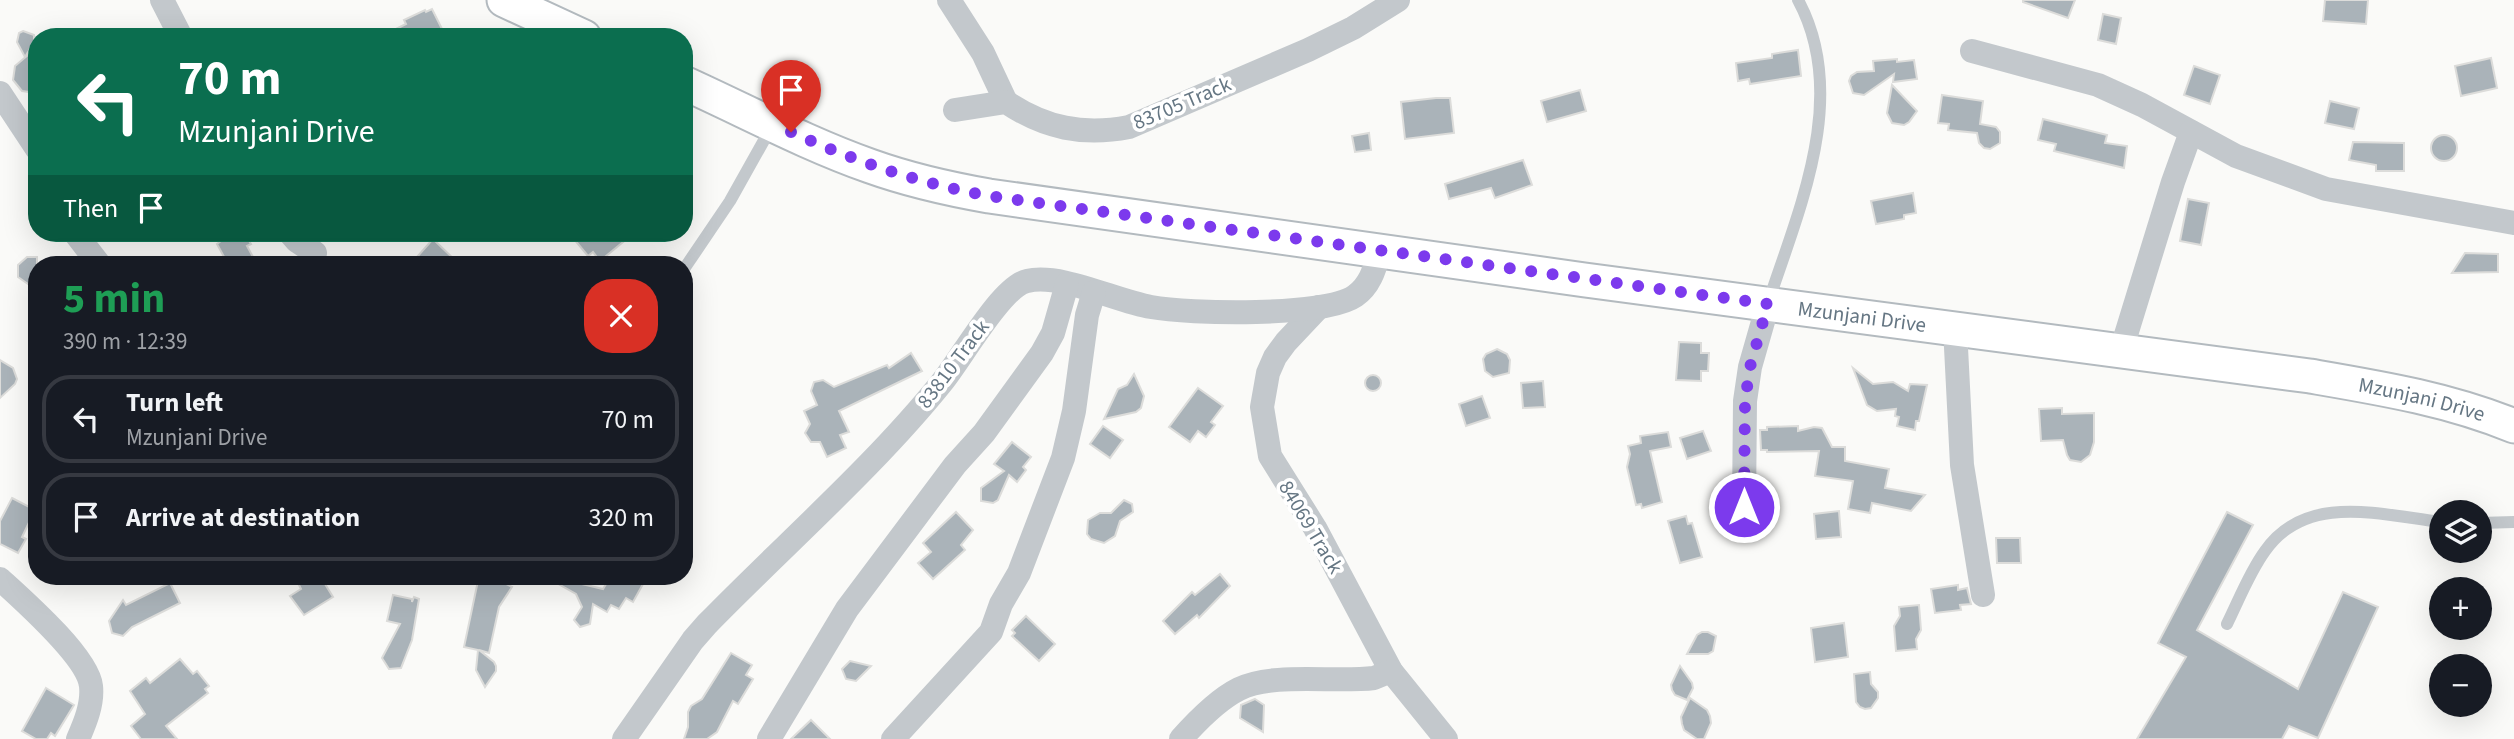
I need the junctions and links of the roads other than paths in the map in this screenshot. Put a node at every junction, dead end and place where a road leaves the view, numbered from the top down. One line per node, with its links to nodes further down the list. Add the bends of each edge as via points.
1 (162, 0): 6 (street)
2 (504, 0): 7 (main road)
3 (949, 0): 11 (street, via 978,44)
4 (1398, 0): 11 (street, 83705 Track, via 1308,50 1129,127 1097,131 1059,128)
5 (1798, 0): 25 (lane, via 1816,43 1821,106 1801,201)
6 (176, 28)
7 (565, 28)
8 (1972, 51): 14 (street, via 2098,85)
9 (693, 87): 13 (main road, Mzunjani Drive)
10 (0, 93): 15 (street)
11 (1006, 102): 12 (street)
12 (955, 110)
13 (774, 124): 19 (main road, Mzunjani Drive, via 861,163 947,188); 22 (lane)
14 (2191, 132): 16 (street, via 2235,156 2326,190); 28 (street)
15 (28, 135)
16 (2514, 223)
17 (82, 242): 21 (street)
18 (298, 242): 20 (street)
19 (1380, 250): 25 (main road, Mzunjani Drive); 26 (street, 83810 Track, via 1364,287 1343,302)
20 (315, 253)
21 (93, 256)
22 (693, 256)
23 (1067, 284): 24 (street, 83810 Track); 39 (street, 83810 Track, via 1030,280 1009,292 951,372 897,435 700,632); 40 (street, via 1053,333 1042,353 847,609)
24 (1094, 292): 26 (street, 83810 Track, via 1188,311); 41 (street, via 1063,458 1019,573 991,632)
25 (1768, 304): 27 (main road, Mzunjani Drive); 30 (street, via 1745,401)
26 (1319, 307): 37 (street, 84069 Track, via 1275,357 1264,389 1264,433 1275,466 1315,528)
27 (1955, 328): 28 (main road, Mzunjani Drive); 35 (street, via 1962,465)
28 (2121, 351): 29 (main road, Mzunjani Drive, via 2409,393)
29 (2514, 426)
30 (1744, 507)
31 (2429, 520): 36 (lane, via 2354,510 2297,521 2280,532 2264,552)
32 (2514, 522): 33 (lane)
33 (2492, 523)
34 (0, 579): 38 (street, via 87,671 92,690)
35 (1983, 595)
36 (2227, 624)
37 (1391, 671): 42 (street, via 1374,678 1261,683 1239,689); 43 (street, 84069 Track)
38 (78, 739)
39 (624, 739)
40 (769, 739)
41 (893, 739)
42 (1181, 739)
43 (1446, 739)

